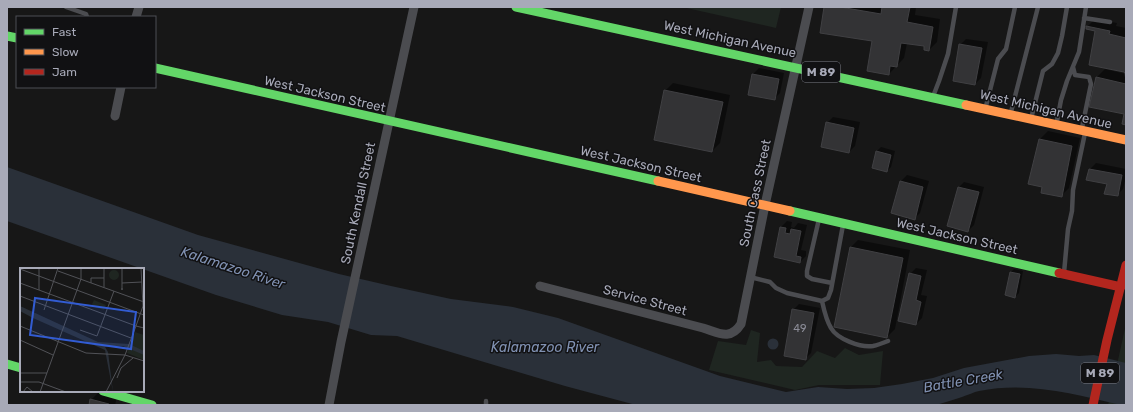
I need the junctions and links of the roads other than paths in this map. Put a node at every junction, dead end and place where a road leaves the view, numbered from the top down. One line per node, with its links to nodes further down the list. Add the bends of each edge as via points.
1 (66, 7): 10 (lane)
2 (414, 7): 22 (street, South Kendall Street)
3 (516, 7): 13 (main road, West Michigan Avenue / M 89)
4 (809, 7): 13 (street, South Cass Street)
5 (956, 7): 17 (lane, via 948,54)
6 (1015, 7): 18 (lane, via 1006,49 998,59)
7 (1038, 7): 19 (lane)
8 (1067, 7): 21 (lane, via 1058,53 1052,64 1043,71)
9 (1086, 7): 11 (lane)
10 (86, 16)
11 (1084, 18): 12 (lane); 15 (lane, via 1079,52)
12 (1110, 22)
13 (796, 67): 17 (main road, West Michigan Avenue / M 89); 26 (street, South Cass Street)
14 (156, 68): 22 (main road, West Jackson Street)
15 (1072, 70): 23 (lane); 24 (lane, via 1075,75 1089,77 1091,84)
16 (121, 88): 20 (street)
17 (932, 97): 18 (main road, West Michigan Avenue / M 89)
18 (985, 109): 19 (main road, West Michigan Avenue / M 89)
19 (1010, 114): 21 (main road, West Michigan Avenue / M 89)
20 (115, 116)
21 (1031, 119): 23 (main road, West Michigan Avenue / M 89)
22 (389, 121): 26 (main road, West Jackson Street); 42 (street, South Kendall Street)
23 (1056, 125): 24 (main road, West Michigan Avenue / M 89)
24 (1083, 131): 25 (main road, West Michigan Avenue / M 89); 30 (lane, via 1073,190)
25 (1126, 140)
26 (765, 205): 27 (main road, West Jackson Street); 31 (street, South Cass Street)
27 (819, 217): 28 (main road, West Jackson Street); 32 (lane, via 807,276)
28 (844, 223): 30 (main road, West Jackson Street); 32 (lane)
29 (1126, 265): 34 (main road, M 89)
30 (1064, 273): 34 (main road, West Jackson Street)
31 (750, 277): 35 (lane, via 770,282 787,293); 36 (street, South Cass Street)
32 (832, 283): 35 (lane, via 828,298)
33 (540, 286): 36 (street, Service Street, via 720,334 729,335)
34 (1124, 287): 43 (main road, M 89, via 1108,340)
35 (822, 301): 37 (lane, via 830,327 838,336 858,345 872,346)
36 (740, 325)
37 (888, 341)
38 (7, 364): 39 (main road)
39 (20, 368)
40 (106, 392): 41 (main road)
41 (152, 405)
42 (329, 405)
43 (1094, 405)

